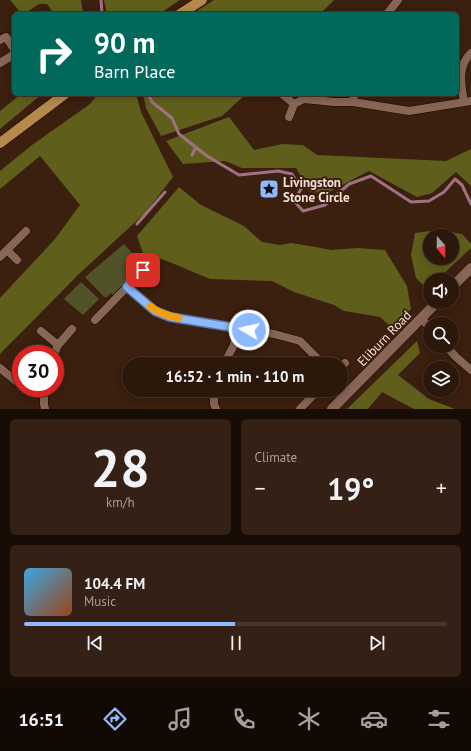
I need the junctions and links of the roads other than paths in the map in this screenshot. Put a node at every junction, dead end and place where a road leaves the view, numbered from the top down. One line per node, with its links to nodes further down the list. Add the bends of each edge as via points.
1 (202, 0): 3 (main road)
2 (398, 0): 4 (street)
3 (183, 12)
4 (389, 12)
5 (0, 40): 6 (street, via 6,37)
6 (12, 46)
7 (471, 53): 13 (street, via 463,64 461,73)
8 (12, 56): 9 (street)
9 (0, 63)
10 (62, 96): 16 (main road)
11 (284, 96): 14 (street)
12 (353, 98): 13 (street, via 409,111); 14 (street, via 334,102 304,99)
13 (467, 102)
14 (294, 104): 15 (street)
15 (289, 117)
16 (0, 143)
17 (26, 231): 18 (street)
18 (7, 250): 19 (street); 20 (street)
19 (0, 257)
20 (17, 260)
21 (471, 268): 23 (street)
22 (143, 270): 24 (street)
23 (459, 280)
24 (127, 287): 27 (street); 28 (street, via 155,311 170,317)
25 (430, 309): 26 (street, Eliburn Road)
26 (421, 318): 44 (street, Eliburn Road)
27 (95, 320)
28 (237, 328): 33 (street, via 234,346); 34 (street, via 300,341)
29 (72, 329): 31 (street)
30 (41, 331): 31 (street)
31 (58, 345)
32 (453, 353): 36 (street)
33 (228, 357)
34 (316, 357)
35 (0, 368): 37 (street)
36 (471, 370)
37 (12, 378)
38 (44, 397): 41 (street)
39 (214, 397): 42 (street)
40 (311, 397): 43 (street)
41 (46, 409)
42 (216, 409)
43 (300, 409)
44 (332, 409)

